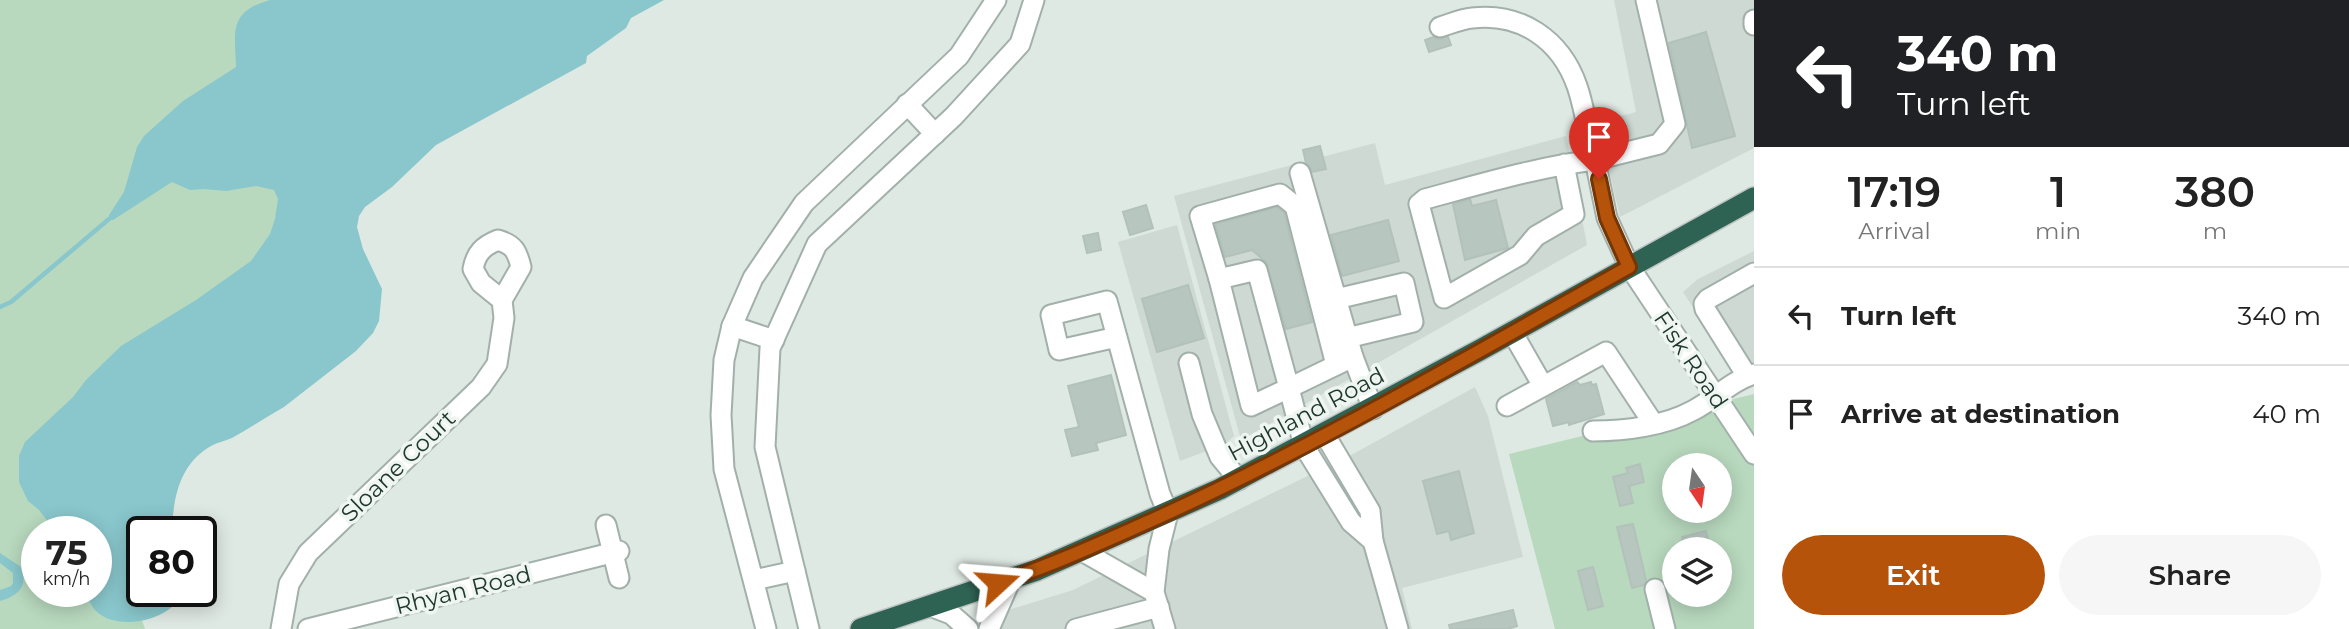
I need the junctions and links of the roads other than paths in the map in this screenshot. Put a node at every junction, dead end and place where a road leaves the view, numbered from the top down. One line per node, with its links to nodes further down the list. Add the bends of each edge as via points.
1 (996, 0): 5 (street, via 959,56)
2 (1034, 0): 6 (street, via 1020,44)
3 (1646, 0): 7 (street, via 1675,124 1659,144)
4 (1440, 27): 7 (street, Fisk Road, via 1471,18 1499,18 1519,22 1547,39 1568,65 1578,88)
5 (907, 104): 6 (street); 16 (street, via 804,203 753,278)
6 (935, 134): 19 (street, via 817,244)
7 (1595, 160): 8 (street); 11 (street, Fisk Road, via 1607,218)
8 (1564, 164): 8 (street, via 1419,204 1444,298 1520,255 1536,236 1574,214)
9 (1300, 173): 14 (street)
10 (1750, 204): 11 (highway, Highland Road)
11 (1629, 267): 17 (highway, Highland Road); 25 (street, Fisk Road)
12 (1754, 273): 22 (street, via 1704,304)
13 (1219, 279): 20 (street, via 1200,216 1280,194 1295,206); 24 (street, via 1257,270); 24 (street, via 1251,406)
14 (1336, 299): 20 (street); 20 (street, via 1404,283 1413,322)
15 (502, 300): 46 (street, Sloane Court, via 497,363 481,387 308,553 289,584)
16 (732, 326): 19 (street); 42 (street, via 724,359 724,469)
17 (1512, 332): 23 (street); 27 (highway, Highland Road)
18 (1117, 337): 34 (street)
19 (774, 340): 39 (street, via 765,447)
20 (1345, 353): 24 (street); 27 (street)
21 (1189, 363): 33 (street, via 1211,436 1220,457)
22 (1751, 375): 25 (street)
23 (1543, 386): 26 (street); 28 (street, via 1606,352)
24 (1289, 388): 31 (street)
25 (1715, 396): 28 (street, via 1694,411); 32 (street, Fisk Road)
26 (1507, 406)
27 (1373, 409): 30 (highway, Highland Road)
28 (1653, 423): 29 (street)
29 (1593, 431)
30 (1325, 435): 31 (highway, Highland Road); 36 (street, via 1370,511)
31 (1304, 446): 33 (highway, Highland Road); 36 (street, via 1351,522)
32 (1754, 454)
33 (1239, 480): 34 (highway, Highland Road)
34 (1168, 513): 37 (highway, Highland Road); 44 (street, via 1159,549)
35 (606, 524): 38 (street)
36 (1373, 541): 55 (street)
37 (1082, 551): 41 (highway, Highland Road); 44 (street)
38 (616, 552): 40 (street); 47 (street, Rhyan Road)
39 (795, 571): 42 (street); 49 (street)
40 (620, 578)
41 (1011, 579): 45 (highway, Highland Road); 52 (street)
42 (754, 580): 48 (street)
43 (1655, 589): 56 (street)
44 (1157, 599): 53 (street); 54 (street)
45 (930, 606): 50 (highway, Highland Road); 51 (street, via 951,614)
46 (281, 629)
47 (308, 629)
48 (766, 629)
49 (809, 629)
50 (860, 629)
51 (968, 629)
52 (989, 629)
53 (1076, 629)
54 (1165, 629)
55 (1398, 629)
56 (1665, 629)

